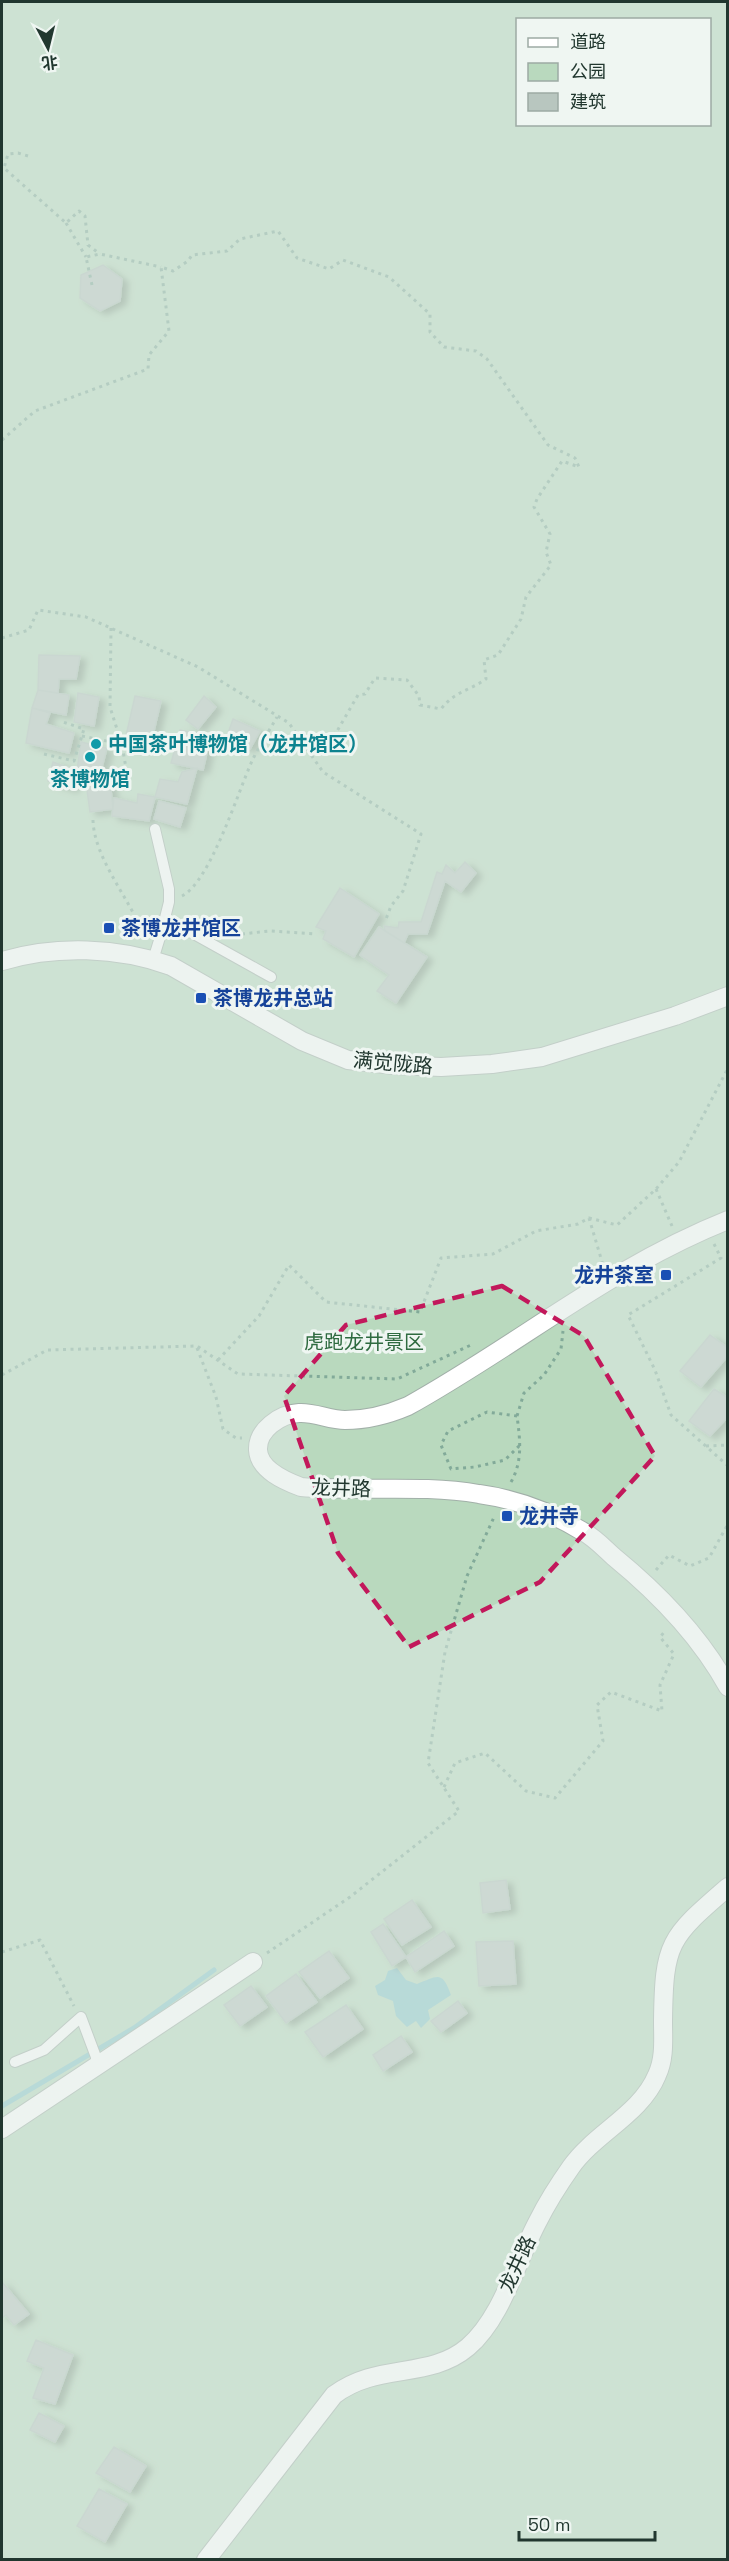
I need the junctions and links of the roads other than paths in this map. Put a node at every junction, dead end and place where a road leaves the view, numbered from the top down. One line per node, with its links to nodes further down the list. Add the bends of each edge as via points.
1 (155, 829): 2 (lane, via 170,889)
2 (161, 934): 3 (lane); 5 (lane, via 168,929 192,933)
3 (153, 960): 4 (street, 满觉陇路, via 109,951 47,951); 6 (street, 满觉陇路, via 302,1041 348,1060 394,1065 492,1064 542,1056 675,1017)
4 (2, 961)
5 (271, 977)
6 (728, 996)
7 (728, 1220): 8 (street, 龙井路, via 678,1241 607,1279 408,1406 363,1419 299,1413 265,1429 258,1443 258,1456 269,1470 301,1487 440,1489 503,1499 554,1515 585,1532 661,1598)
8 (728, 1687)
9 (728, 1887): 14 (street, 龙井路, via 683,1927 672,1944 664,1977 663,2051 658,2075 645,2095 573,2165 538,2220 487,2327 467,2348 444,2360 422,2368 367,2376 334,2395)
10 (253, 1962): 11 (street)
11 (96, 2061): 12 (lane, via 81,2016 44,2050); 13 (street)
12 (15, 2062)
13 (2, 2129)
14 (206, 2559)

